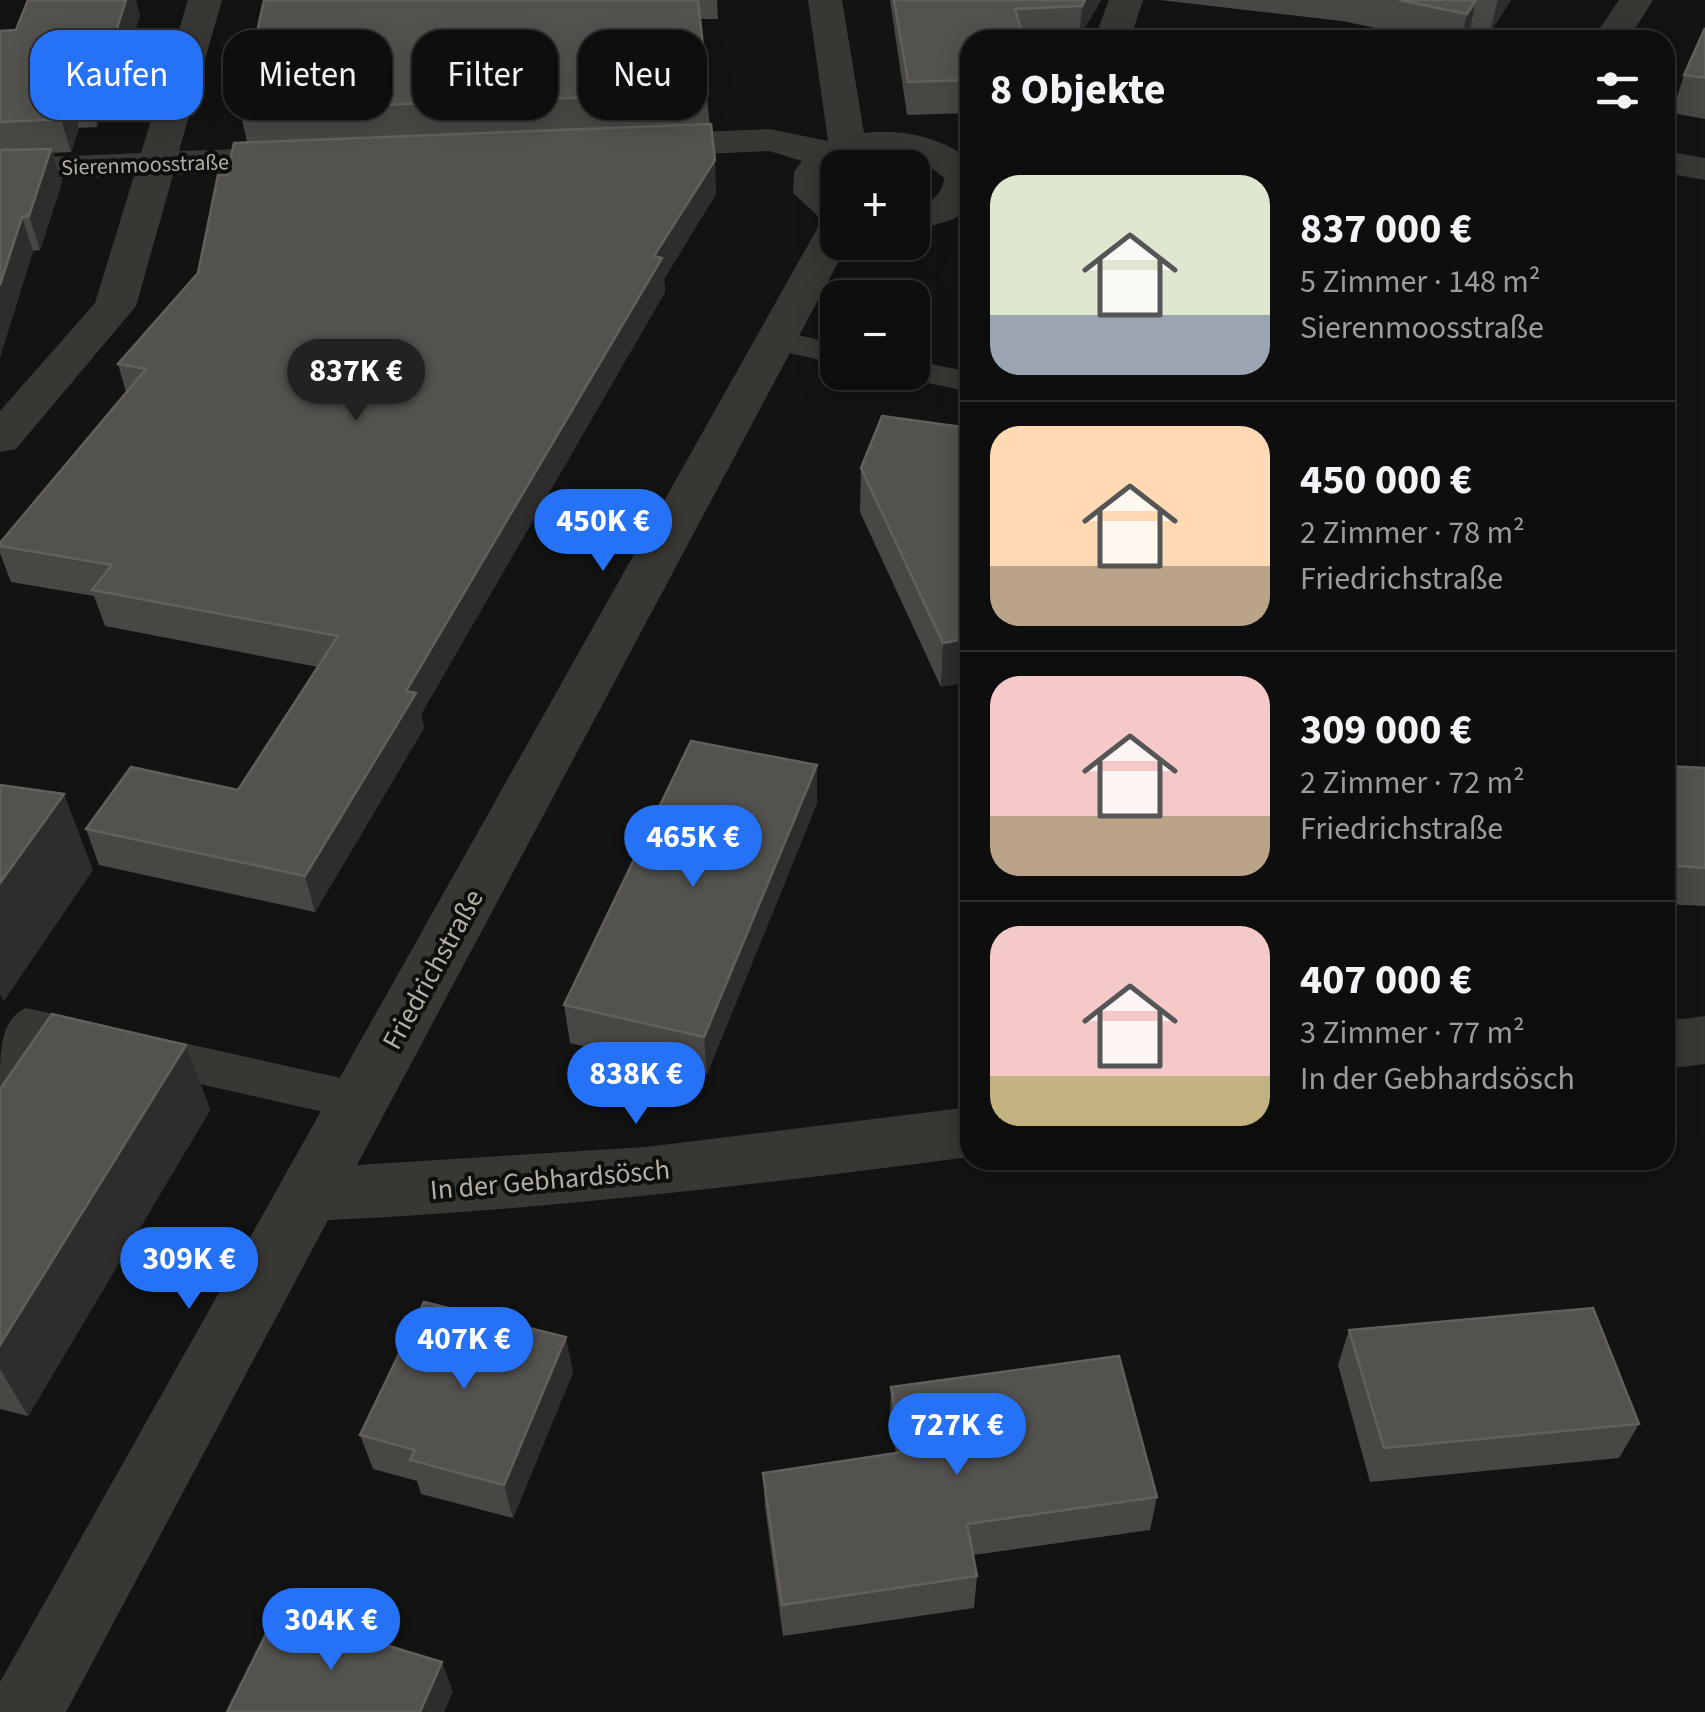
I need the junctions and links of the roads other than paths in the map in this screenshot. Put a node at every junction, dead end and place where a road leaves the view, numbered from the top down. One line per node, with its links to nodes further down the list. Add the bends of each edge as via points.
1 (205, 0): 15 (street)
2 (825, 0): 9 (street)
3 (1126, 0): 5 (street)
4 (1636, 0): 6 (street)
5 (1116, 30)
6 (1616, 30)
7 (611, 146): 8 (street, via 770,140)
8 (827, 150)
9 (838, 150)
10 (851, 150): 11 (street, via 897,143)
11 (926, 150)
12 (930, 151): 14 (street)
13 (334, 157): 15 (street, Sierenmoosstraße)
14 (960, 163)
15 (155, 164): 19 (street, Sierenmoosstraße); 28 (street, via 114,306)
16 (1675, 164): 18 (street)
17 (820, 169): 21 (street, via 809,180)
18 (1705, 169)
19 (0, 170)
20 (960, 192): 22 (street, via 949,206)
21 (820, 199)
22 (930, 213)
23 (820, 259): 24 (street, Friedrichstraße)
24 (775, 340): 25 (lane); 32 (street, Friedrichstraße)
25 (820, 350)
26 (930, 374): 27 (lane)
27 (960, 380)
28 (0, 439)
29 (1705, 1040): 30 (street)
30 (1675, 1044)
31 (0, 1066): 32 (lane, via 26,1026)
32 (359, 1101): 34 (street, Friedrichstraße)
33 (960, 1133): 34 (street, In der Gebhardsösch, via 646,1173)
34 (308, 1194): 35 (street, Friedrichstraße)
35 (25, 1712)

